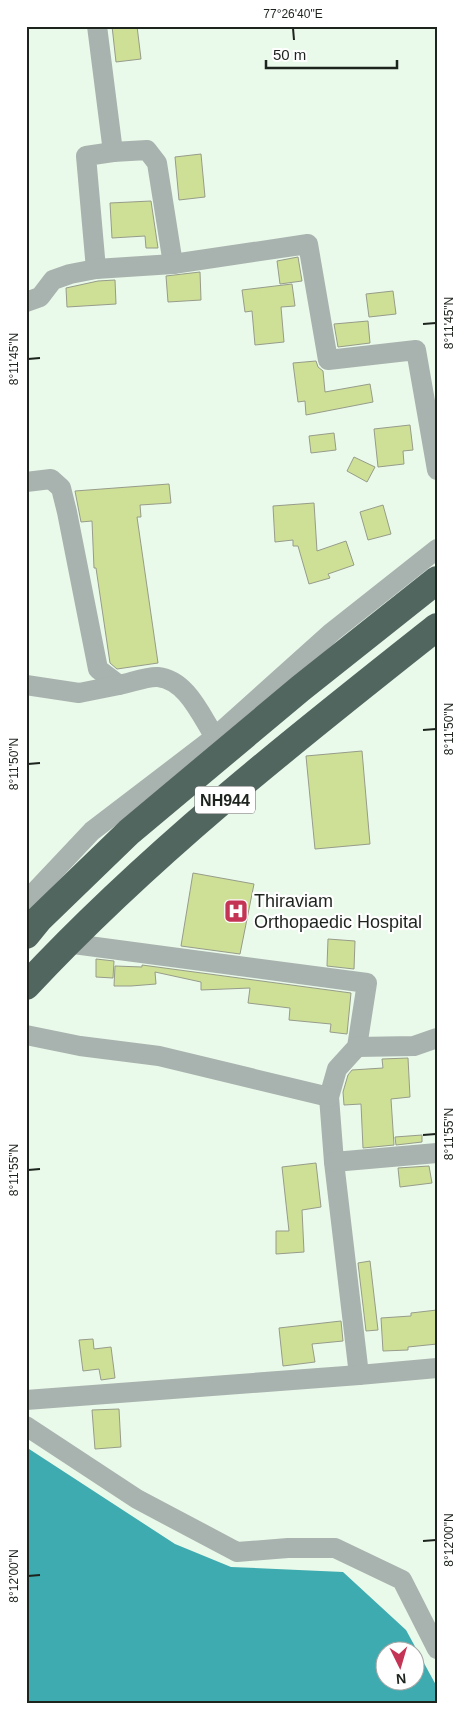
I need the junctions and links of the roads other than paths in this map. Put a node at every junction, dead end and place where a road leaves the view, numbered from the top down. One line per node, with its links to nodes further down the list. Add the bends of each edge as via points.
1 (97, 26): 2 (street)
2 (113, 152): 3 (street, via 147,150 157,163); 4 (street, via 86,156)
3 (174, 264): 4 (street); 6 (street, via 308,244 328,360 416,350)
4 (96, 269): 5 (street, via 53,280 40,297)
5 (26, 302)
6 (437, 470)
7 (26, 482): 12 (street, via 51,480 61,488 98,669)
8 (437, 550): 13 (street, via 332,632)
9 (437, 580): 15 (highway, NH944, via 301,688 129,832)
10 (437, 628): 16 (highway, NH944, via 324,716 154,860)
11 (26, 685): 12 (street, via 79,693)
12 (120, 685): 13 (street, via 157,677 172,682 185,691)
13 (215, 737): 14 (street, via 92,831)
14 (26, 901)
15 (26, 935)
16 (66, 943): 17 (highway, NH944); 20 (street, via 367,983)
17 (26, 986)
18 (26, 1035): 21 (street, via 80,1046 160,1056)
19 (437, 1038): 20 (street, via 414,1046)
20 (357, 1047): 21 (street, via 337,1069)
21 (329, 1098): 23 (street)
22 (437, 1153): 23 (street)
23 (334, 1162): 25 (street)
24 (437, 1368): 25 (street)
25 (360, 1376): 26 (street)
26 (26, 1400)
27 (26, 1426): 28 (street, via 137,1499 237,1552 335,1548 402,1580)
28 (437, 1649)

